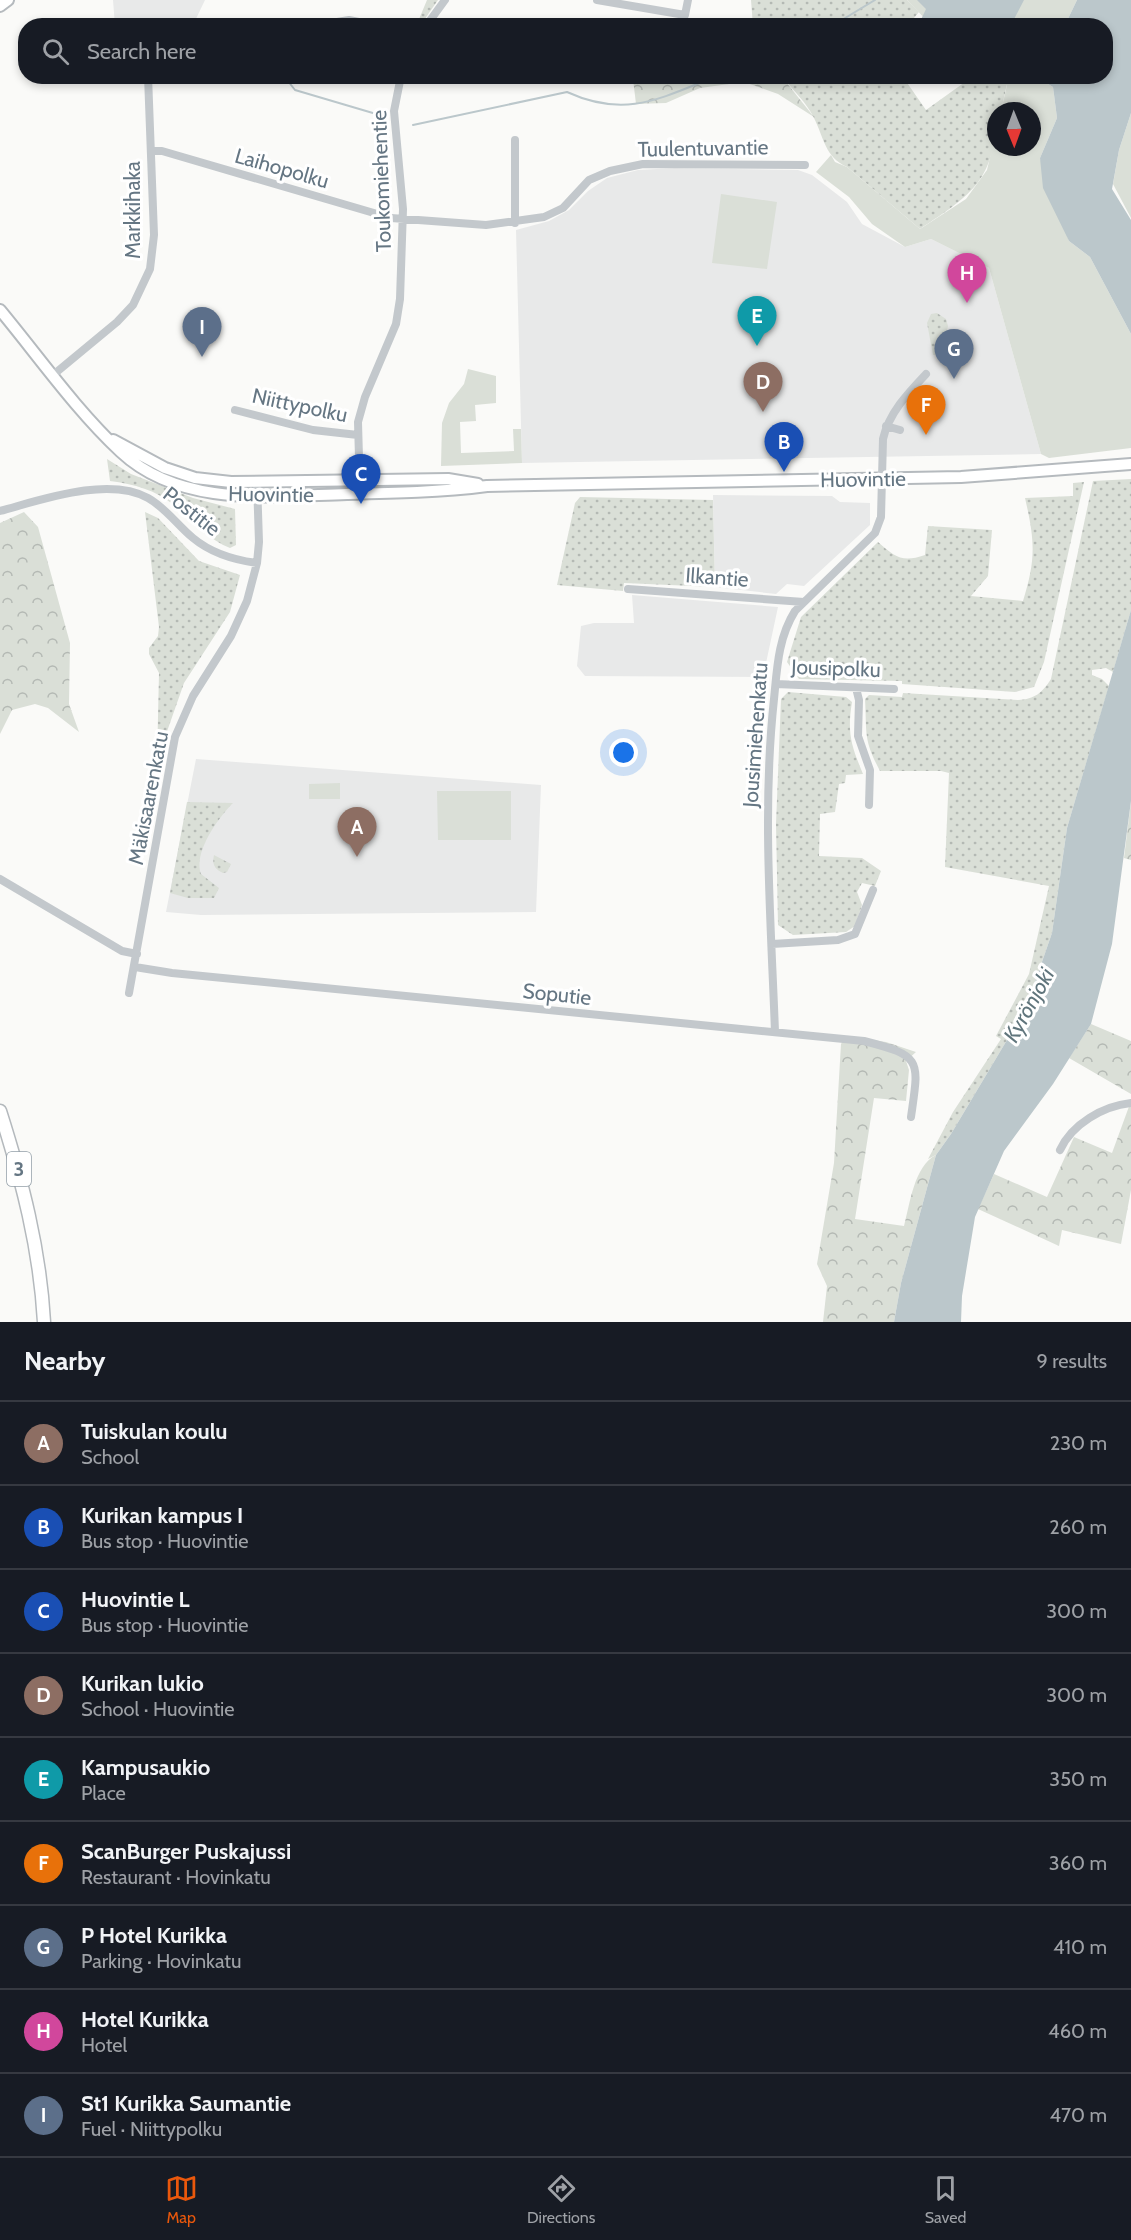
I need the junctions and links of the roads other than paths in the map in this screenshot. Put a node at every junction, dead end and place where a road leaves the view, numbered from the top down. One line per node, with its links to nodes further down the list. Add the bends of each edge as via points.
1 (8, 0): 5 (main road)
2 (445, 0): 6 (street)
3 (597, 0): 4 (street, via 685,15)
4 (688, 0)
5 (0, 6)
6 (432, 18)
7 (148, 84): 10 (street, Markkihaka)
8 (399, 84): 12 (street, Toukomiehentie, via 394,111)
9 (516, 141): 13 (street)
10 (151, 150): 12 (street, Laihopolku); 16 (street, Markkihaka, via 154,235 150,269 133,305)
11 (805, 165): 13 (street, Tuulentuvantie, via 643,164 589,180 563,208)
12 (404, 220): 13 (street, Tuulentuvantie); 20 (street, Toukomiehentie, via 396,324 365,397)
13 (515, 223)
14 (0, 310): 16 (main road, Huovintie)
15 (926, 374): 18 (street)
16 (53, 375): 21 (main road, Huovintie)
17 (235, 410): 20 (street, Niittypolku, via 313,430)
18 (886, 426): 19 (street); 23 (street, Jousimiehenkatu)
19 (900, 430)
20 (358, 435): 24 (street, Toukomiehentie)
21 (107, 436): 25 (main road, Huovintie, via 157,464 185,474); 28 (main road, Huovintie, via 121,452 159,476 191,489)
22 (1131, 464): 23 (main road, Huovintie)
23 (883, 479): 26 (main road, Huovintie); 32 (street, Jousimiehenkatu, via 881,517 875,532)
24 (360, 480): 25 (main road, Huovintie); 26 (main road, Huovintie, via 448,479); 27 (street, Toukomiehentie)
25 (257, 482): 28 (street, Mäkisaarenkatu)
26 (487, 486): 27 (main road, Huovintie)
27 (360, 494): 28 (main road, Huovintie)
28 (257, 497): 30 (street, Mäkisaarenkatu)
29 (0, 511): 30 (street, Postitie, via 68,493 129,490 149,499 210,550)
30 (257, 563): 40 (street, Mäkisaarenkatu, via 247,601 231,636 193,696 175,737)
31 (628, 589): 32 (street, Ilkantie)
32 (804, 602): 33 (street, Jousimiehenkatu, via 788,623 780,647)
33 (776, 684): 34 (street, Jousipolku); 39 (street, Jousimiehenkatu, via 767,806)
34 (856, 688): 35 (street, Jousipolku); 36 (street, via 858,736 870,770)
35 (894, 689)
36 (869, 805)
37 (0, 879): 40 (street, via 122,951)
38 (873, 890): 39 (street, via 855,934 838,940)
39 (772, 944): 43 (street, Jousimiehenkatu)
40 (137, 954): 41 (street, Mäkisaarenkatu)
41 (135, 967): 42 (street, Mäkisaarenkatu); 43 (street, Soputie)
42 (129, 993)
43 (775, 1032): 46 (street, Soputie, via 864,1041 908,1054 916,1068)
44 (1131, 1103): 47 (street, via 1110,1106 1067,1135)
45 (0, 1111): 48 (highway, 3, via 32,1229)
46 (911, 1117)
47 (1060, 1150)
48 (44, 1322)

